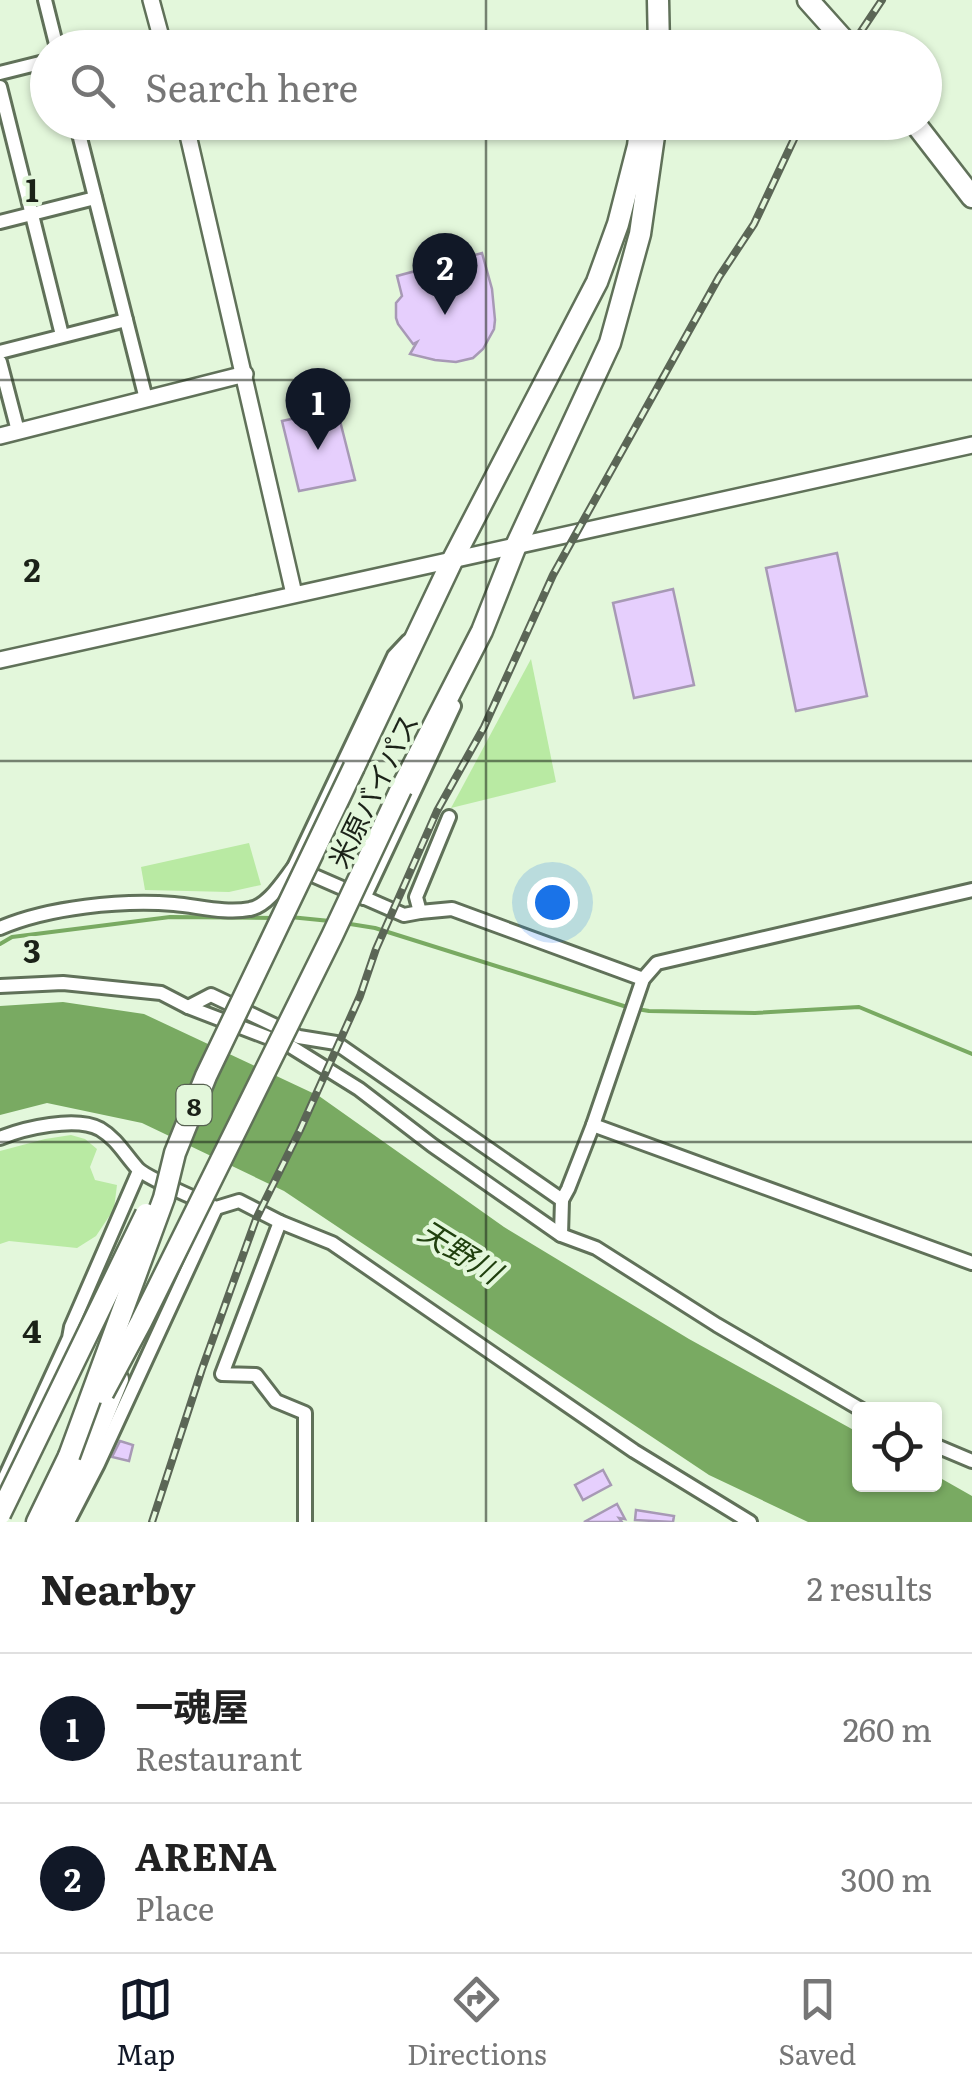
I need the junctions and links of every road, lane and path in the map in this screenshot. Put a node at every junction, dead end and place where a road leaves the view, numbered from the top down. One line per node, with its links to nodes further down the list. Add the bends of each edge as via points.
1 (45, 0): 6 (street)
2 (151, 0): 7 (street)
3 (646, 0): 8 (highway)
4 (658, 0): 9 (highway)
5 (808, 0): 10 (highway)
6 (52, 30)
7 (159, 30)
8 (646, 30)
9 (659, 30)
10 (835, 30)
11 (30, 65): 12 (street)
12 (0, 72)
13 (0, 87): 21 (street)
14 (80, 140): 20 (street)
15 (189, 140): 27 (street)
16 (639, 140): 33 (highway, 米原バイパス / 8, via 596,282)
17 (653, 140): 32 (highway, 米原バイパス / 8, via 640,234 610,343)
18 (928, 140): 19 (highway)
19 (972, 197)
20 (95, 198): 21 (street); 23 (street)
21 (32, 214): 22 (street); 24 (street)
22 (0, 222)
23 (126, 320): 24 (street); 28 (street)
24 (62, 335): 25 (street)
25 (0, 352)
26 (0, 362): 29 (street)
27 (244, 374): 28 (street); 34 (street)
28 (146, 399): 29 (street)
29 (18, 431): 30 (street)
30 (0, 436)
31 (972, 445): 32 (street)
32 (515, 548): 33 (street); 36 (highway, 米原バイパス / 8)
33 (452, 561): 34 (street); 35 (highway, 米原バイパス / 8)
34 (294, 594): 37 (street)
35 (423, 624): 39 (street, via 394,656); 49 (highway, 米原バイパス / 8, bridge)
36 (482, 630): 41 (street, via 469,675); 56 (highway, 米原バイパス / 8, bridge)
37 (0, 660)
38 (449, 817): 42 (street, via 416,896)
39 (294, 868): 41 (street); 43 (street, via 253,909 72,907)
40 (972, 890): 44 (street, via 657,962)
41 (364, 898): 42 (street, via 404,915)
42 (420, 912): 44 (street, via 452,909)
43 (0, 928)
44 (643, 979): 47 (street)
45 (0, 986): 46 (street, via 64,983 160,993)
46 (188, 1007): 51 (street, via 211,995 300,1037 336,1044); 54 (street, via 290,1046)
47 (593, 1125): 51 (street); 55 (street)
48 (0, 1138): 50 (street, via 88,1124 116,1141)
49 (175, 1152): 59 (highway, 米原バイパス / 8, bridge); 62 (highway, bridge)
50 (139, 1171): 52 (street); 61 (street)
51 (562, 1200): 54 (street)
52 (216, 1208): 53 (street, via 239,1201); 65 (street)
53 (280, 1222): 66 (street, via 222,1374 256,1374 276,1401 305,1412); 67 (street, via 332,1243 634,1451)
54 (561, 1235): 57 (street, via 596,1248)
55 (972, 1263)
56 (142, 1322): 59 (highway, 米原バイパス / 8, bridge); 64 (highway, bridge)
57 (852, 1404)
58 (942, 1448): 60 (street)
59 (69, 1456): 63 (highway, 米原バイパス / 8)
60 (972, 1461)
61 (0, 1488)
62 (0, 1514)
63 (37, 1522)
64 (54, 1522)
65 (68, 1522)
66 (305, 1522)
67 (750, 1522)

